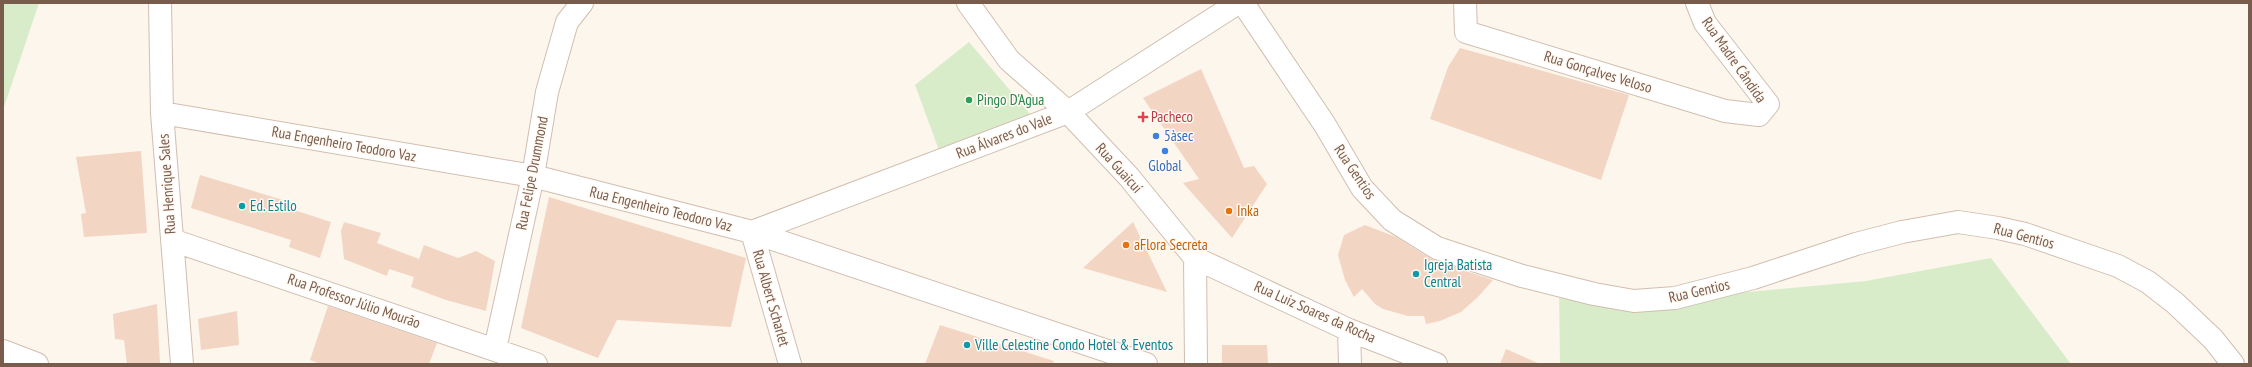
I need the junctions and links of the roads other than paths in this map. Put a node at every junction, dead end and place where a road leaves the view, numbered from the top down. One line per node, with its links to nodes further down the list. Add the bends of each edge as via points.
1 (160, 3): 9 (street, Rua Henrique Sales)
2 (582, 3): 11 (street, Rua Felipe Drummond, via 567,22 547,92)
3 (968, 3): 8 (street, Rua Guaicuí, via 1009,60)
4 (1238, 3): 8 (street, Rua Álvares do Vale)
5 (1242, 3): 26 (street, Rua Gentios, via 1320,119 1362,188 1392,220 1437,248 1522,276 1634,301 1689,295 1753,278 1856,244 1902,232 1958,222 2025,234 2118,266 2148,282 2175,303 2213,339)
6 (1465, 3): 10 (street, Rua Gonçalves Veloso, via 1466,32 1725,111)
7 (1697, 3): 10 (street, Rua Madre Cândida, via 1705,23 1768,104)
8 (1068, 112): 12 (street, Rua Álvares do Vale); 14 (street, Rua Guaicuí, via 1129,177)
9 (162, 113): 11 (street, Rua Engenheiro Teodoro Vaz); 13 (street, Rua Henrique Sales)
10 (1758, 115)
11 (533, 176): 12 (street, Rua Engenheiro Teodoro Vaz); 16 (street, Rua Felipe Drummond)
12 (752, 232): 21 (street, Rua Albert Scharlet); 22 (street, Rua Engenheiro Teodoro Vaz)
13 (172, 240): 16 (street, Rua Professor Júlio Mourão); 19 (street, Rua Henrique Sales)
14 (1195, 258): 15 (street, Rua Luiz Soares da Rocha); 23 (street)
15 (1349, 330): 24 (street); 25 (street, Rua Luiz Soares da Rocha)
16 (495, 349): 20 (street, Rua Professor Júlio Mourão)
17 (3, 351): 18 (street)
18 (37, 364)
19 (182, 364)
20 (536, 364)
21 (790, 364)
22 (1146, 364)
23 (1196, 364)
24 (1350, 364)
25 (1436, 364)
26 (2233, 364)

